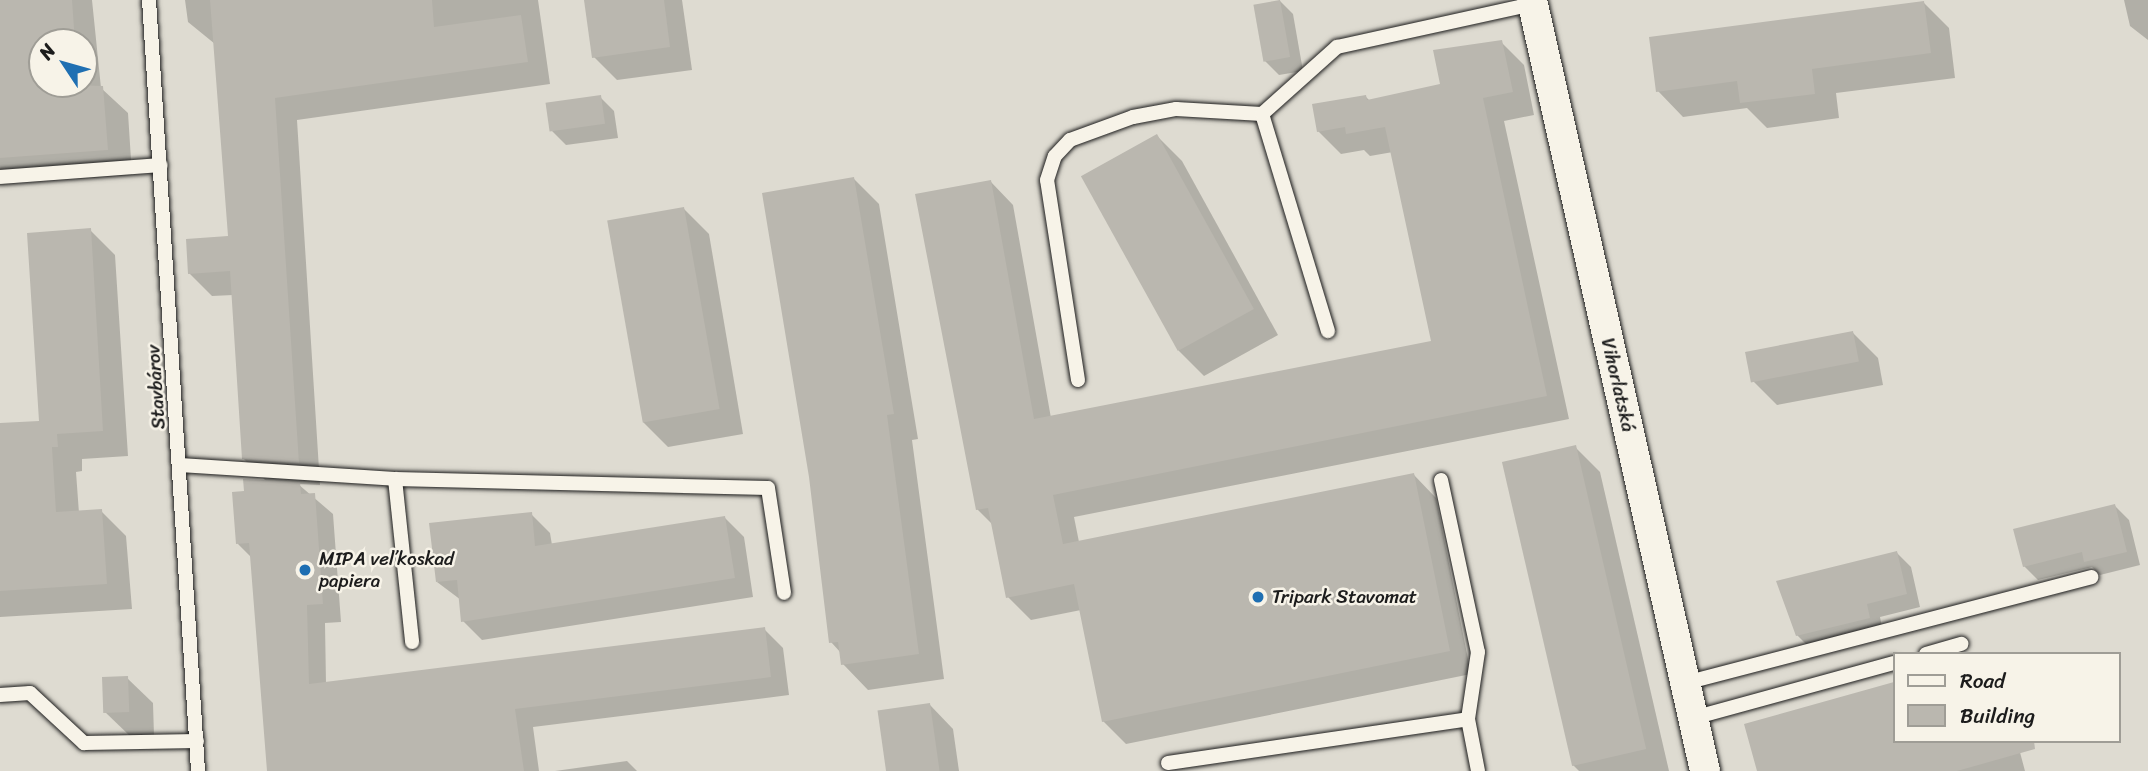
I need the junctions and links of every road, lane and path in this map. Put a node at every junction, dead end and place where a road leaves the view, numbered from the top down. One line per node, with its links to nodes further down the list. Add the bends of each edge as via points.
1 (149, 0): 4 (lane, Stavbárov)
2 (1532, 2): 3 (lane, via 1337,47); 17 (street, Vihorlatská)
3 (1262, 114): 6 (lane); 7 (lane, via 1176,109 1133,117 1070,140 1055,156 1046,180)
4 (161, 165): 5 (lane); 8 (lane, Stavbárov)
5 (0, 177)
6 (1328, 331)
7 (1079, 380)
8 (180, 465): 9 (lane); 21 (lane, Stavbárov)
9 (395, 480): 12 (lane, via 768,488); 13 (lane)
10 (1441, 480): 20 (lane, via 1478,652)
11 (2091, 577): 17 (lane)
12 (783, 593)
13 (412, 642)
14 (1962, 644): 15 (lane)
15 (1933, 652)
16 (1892, 664): 19 (lane)
17 (1685, 683): 19 (street, Vihorlatská)
18 (0, 695): 21 (lane, via 30,693 84,743)
19 (1693, 718): 25 (street, Vihorlatská)
20 (1468, 719): 22 (lane); 24 (lane)
21 (197, 741): 23 (lane, Stavbárov)
22 (1168, 763)
23 (198, 771)
24 (1478, 771)
25 (1705, 771)

